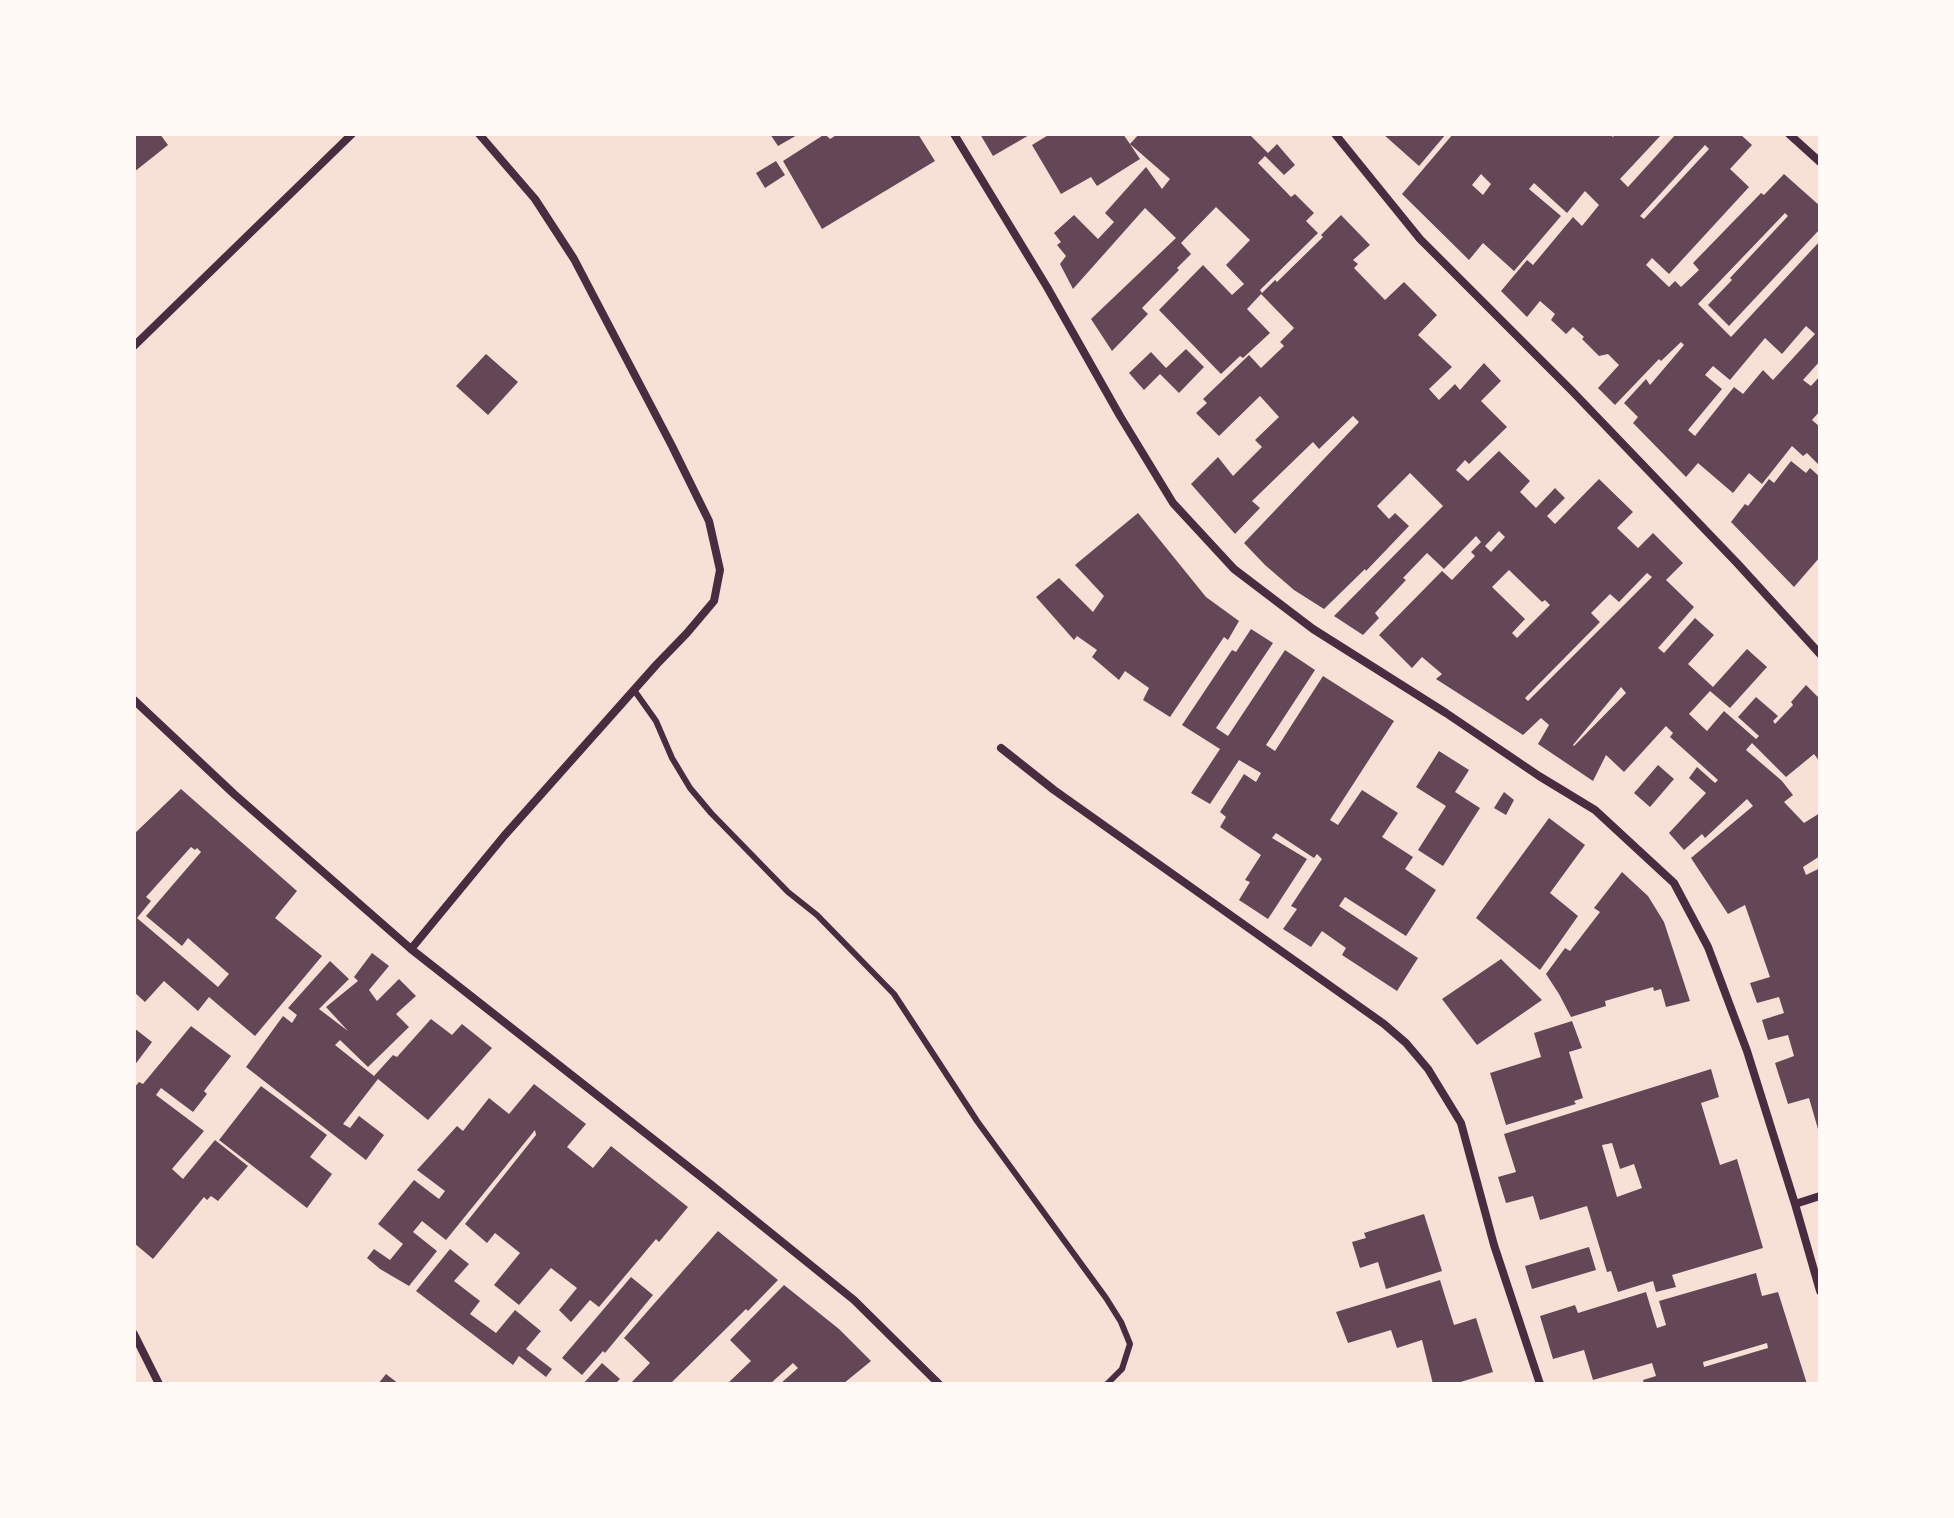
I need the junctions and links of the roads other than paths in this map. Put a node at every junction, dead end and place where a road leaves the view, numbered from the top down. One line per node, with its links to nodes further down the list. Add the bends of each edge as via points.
1 (352, 134): 7 (street)
2 (479, 134): 9 (street, via 535,199 574,259 709,521 720,570 714,601)
3 (954, 134): 14 (street, via 1173,503 1234,569 1313,629 1595,810 1674,883 1708,947)
4 (1335, 134): 8 (street, via 1420,239)
5 (1789, 134): 6 (street)
6 (1820, 162)
7 (134, 346)
8 (1820, 654)
9 (634, 690): 12 (street); 19 (lane, via 690,788 711,813 894,994 977,1121 1106,1298 1130,1344 1122,1369)
10 (134, 700): 12 (street)
11 (1001, 748): 20 (street, via 1406,1043 1461,1123)
12 (411, 949): 18 (street, via 854,1300)
13 (1820, 1196): 14 (street)
14 (1795, 1204): 15 (street)
15 (1820, 1291)
16 (134, 1334): 17 (street)
17 (159, 1384)
18 (939, 1384)
19 (1107, 1384)
20 (1540, 1384)

